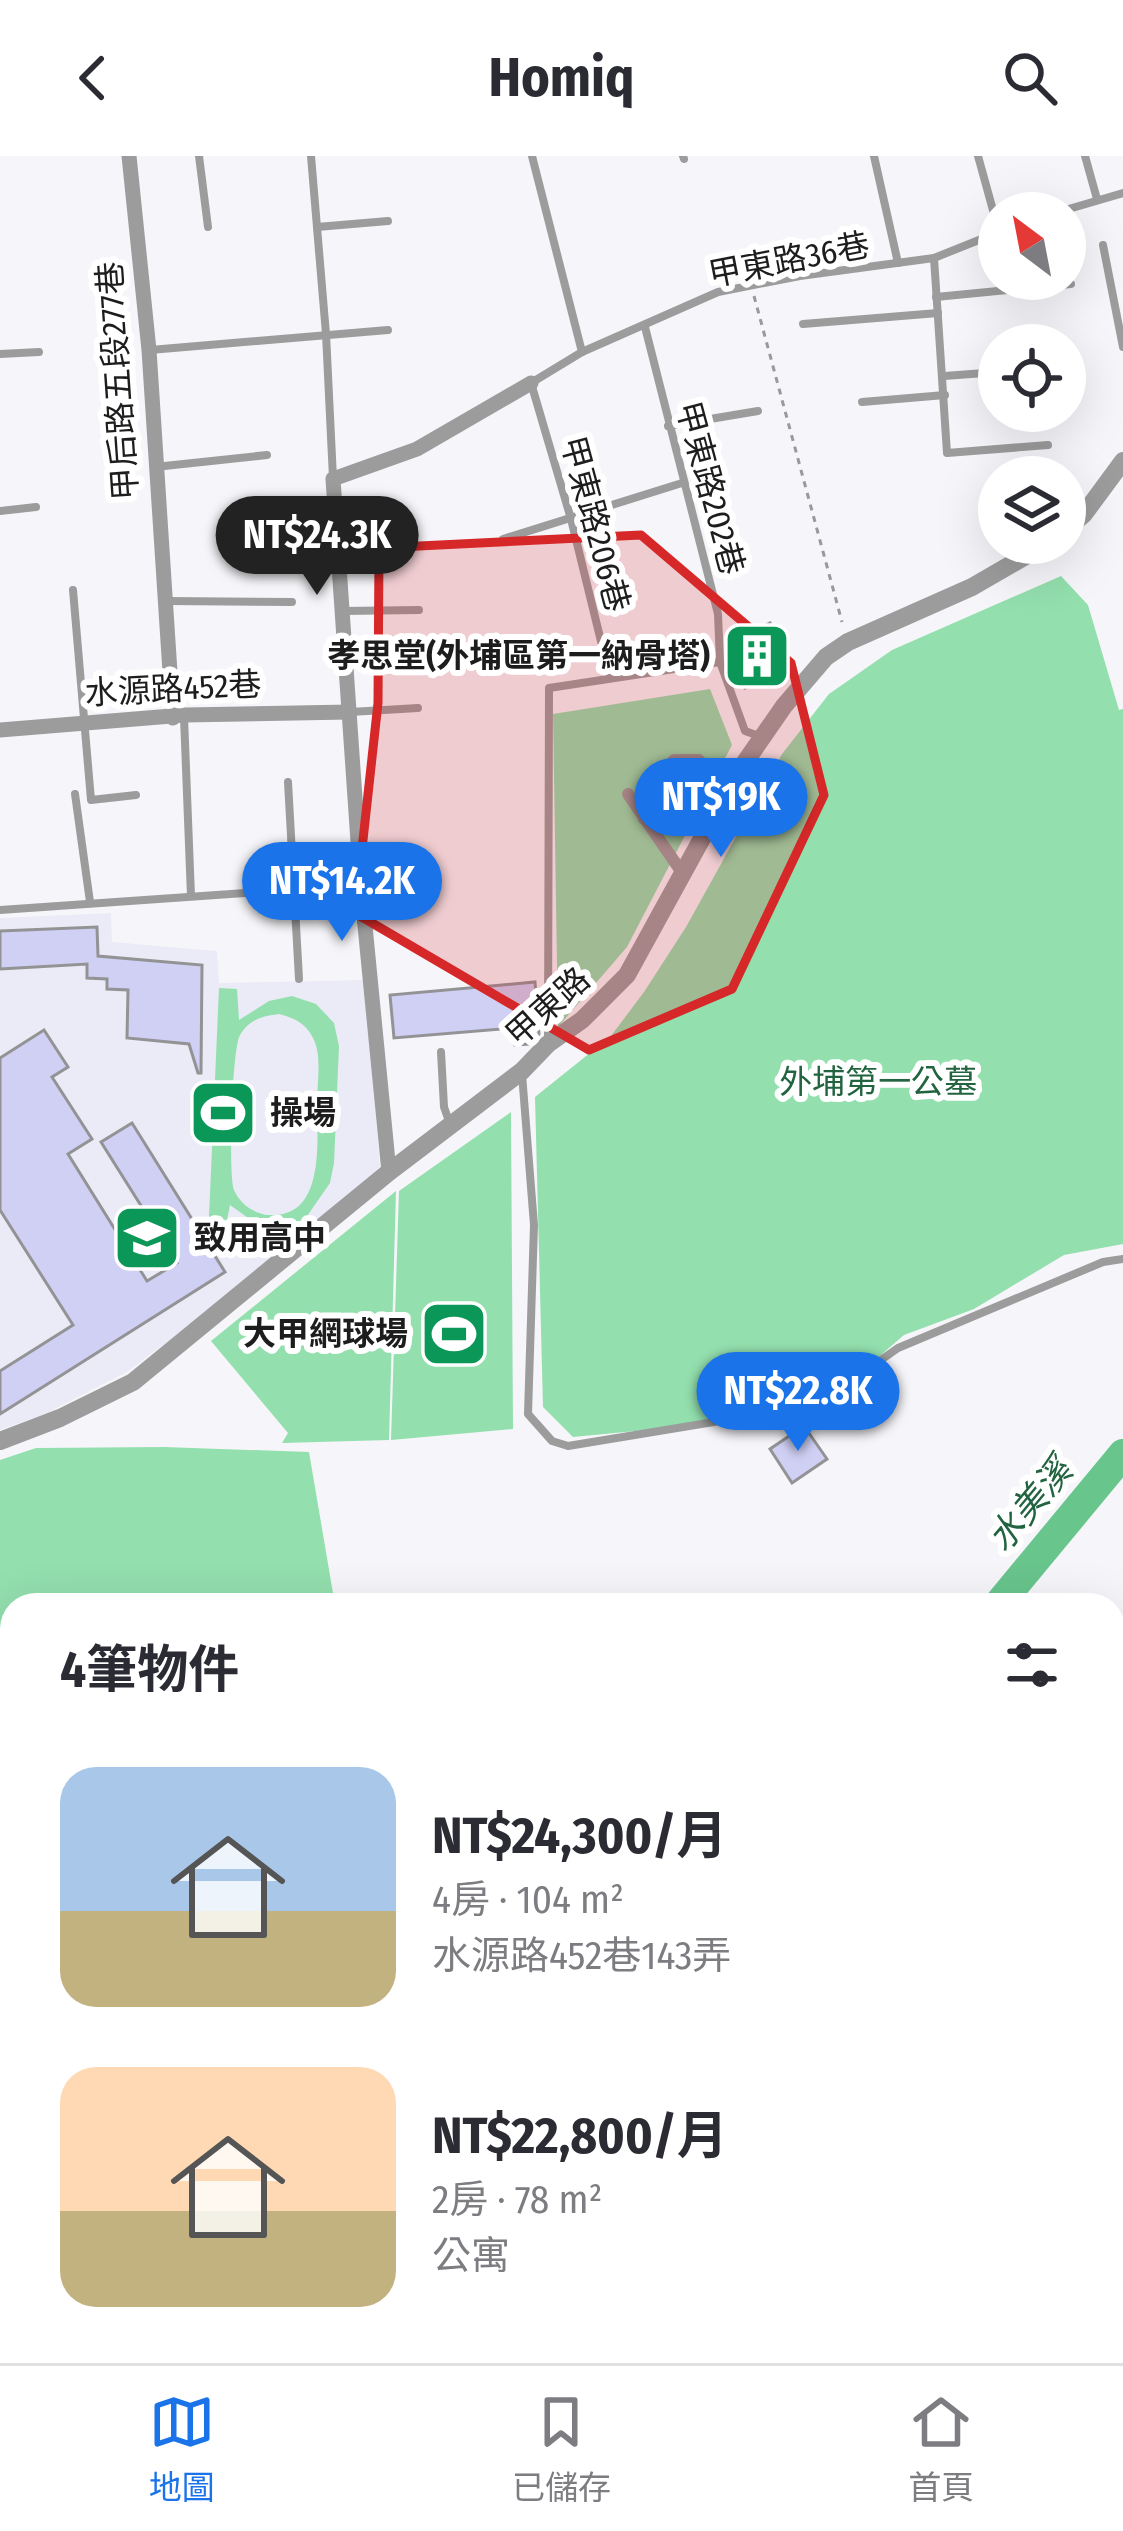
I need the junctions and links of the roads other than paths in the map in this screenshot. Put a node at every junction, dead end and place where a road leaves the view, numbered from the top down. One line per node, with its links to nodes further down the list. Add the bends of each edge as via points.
1 (129, 156): 27 (street, 甲后路五段277巷)
2 (200, 156): 14 (lane)
3 (311, 156): 13 (lane)
4 (532, 156): 29 (lane)
5 (874, 156): 18 (lane)
6 (978, 156): 8 (lane)
7 (1085, 156): 10 (lane)
8 (988, 192)
9 (1123, 193): 10 (lane)
10 (1097, 199): 11 (lane)
11 (1086, 203)
12 (388, 221): 13 (lane)
13 (317, 226): 25 (lane)
14 (208, 227)
15 (978, 240): 17 (lane, 甲東路36巷)
16 (1103, 245): 26 (lane)
17 (934, 258): 18 (lane, 甲東路36巷); 20 (lane)
18 (898, 263): 23 (lane, 甲東路36巷, via 718,292)
19 (978, 292): 20 (lane)
20 (936, 296): 21 (lane)
21 (938, 313): 22 (lane); 32 (lane)
22 (803, 324)
23 (645, 328): 29 (lane, 甲東路36巷); 37 (lane, 甲東路202巷)
24 (388, 330): 25 (lane)
25 (326, 334): 27 (lane); 42 (lane)
26 (1123, 346)
27 (149, 350): 41 (street, 甲后路五段277巷)
28 (39, 352): 30 (lane)
29 (582, 352): 33 (lane, 甲東路36巷)
30 (0, 354)
31 (978, 374): 32 (lane)
32 (944, 376): 34 (lane)
33 (531, 383): 42 (street, via 417,449); 49 (lane, 甲東路206巷)
34 (945, 395): 35 (lane); 38 (lane, via 947,453)
35 (862, 402)
36 (758, 411): 37 (lane)
37 (668, 426): 43 (lane, 甲東路202巷)
38 (1048, 445)
39 (267, 455): 41 (lane)
40 (1123, 461): 48 (street)
41 (154, 467): 53 (street, 甲后路五段277巷)
42 (333, 479): 45 (street)
43 (682, 483): 49 (lane); 57 (lane, 甲東路202巷, via 718,614)
44 (36, 507): 47 (lane)
45 (336, 507): 46 (lane); 56 (street)
46 (396, 508)
47 (0, 511)
48 (1086, 511)
49 (571, 519): 50 (lane); 58 (lane, 甲東路206巷)
50 (502, 539)
51 (1012, 564): 64 (street, 甲東路, via 826,657)
52 (73, 590): 62 (lane)
53 (165, 601): 54 (lane); 61 (street, 甲后路五段277巷)
54 (292, 602)
55 (419, 610): 56 (lane)
56 (344, 611): 60 (street)
57 (720, 662): 58 (lane); 64 (lane, 甲東路202巷, via 745,731)
58 (610, 678): 78 (lane, via 549,688)
59 (418, 708): 60 (lane)
60 (350, 712): 61 (street, 水源路452巷); 72 (street)
61 (178, 717): 62 (street, 水源路452巷); 74 (lane)
62 (83, 723): 63 (street, 水源路452巷); 68 (lane, via 92,800)
63 (0, 730)
64 (764, 738): 69 (street, 甲東路)
65 (288, 782): 73 (lane)
66 (75, 794): 75 (lane)
67 (628, 794): 70 (street)
68 (136, 795)
69 (726, 796): 70 (street, via 700,760 674,760 660,778 664,793); 71 (street, 甲東路)
70 (644, 818): 71 (street)
71 (683, 874): 78 (street, 甲東路, via 627,974)
72 (362, 885): 73 (lane); 82 (street)
73 (292, 891): 74 (lane); 77 (lane)
74 (191, 896): 75 (lane)
75 (90, 902): 76 (lane)
76 (0, 910)
77 (299, 979)
78 (548, 1044): 80 (street, 甲東路)
79 (441, 1052): 81 (lane)
80 (522, 1071): 81 (street, 甲東路); 83 (lane, via 534,1225 529,1414 552,1442 568,1446 817,1406 898,1348)
81 (450, 1125): 82 (street, 甲東路)
82 (389, 1172): 84 (street, 甲東路, via 134,1382)
83 (1123, 1259)
84 (0, 1441)

